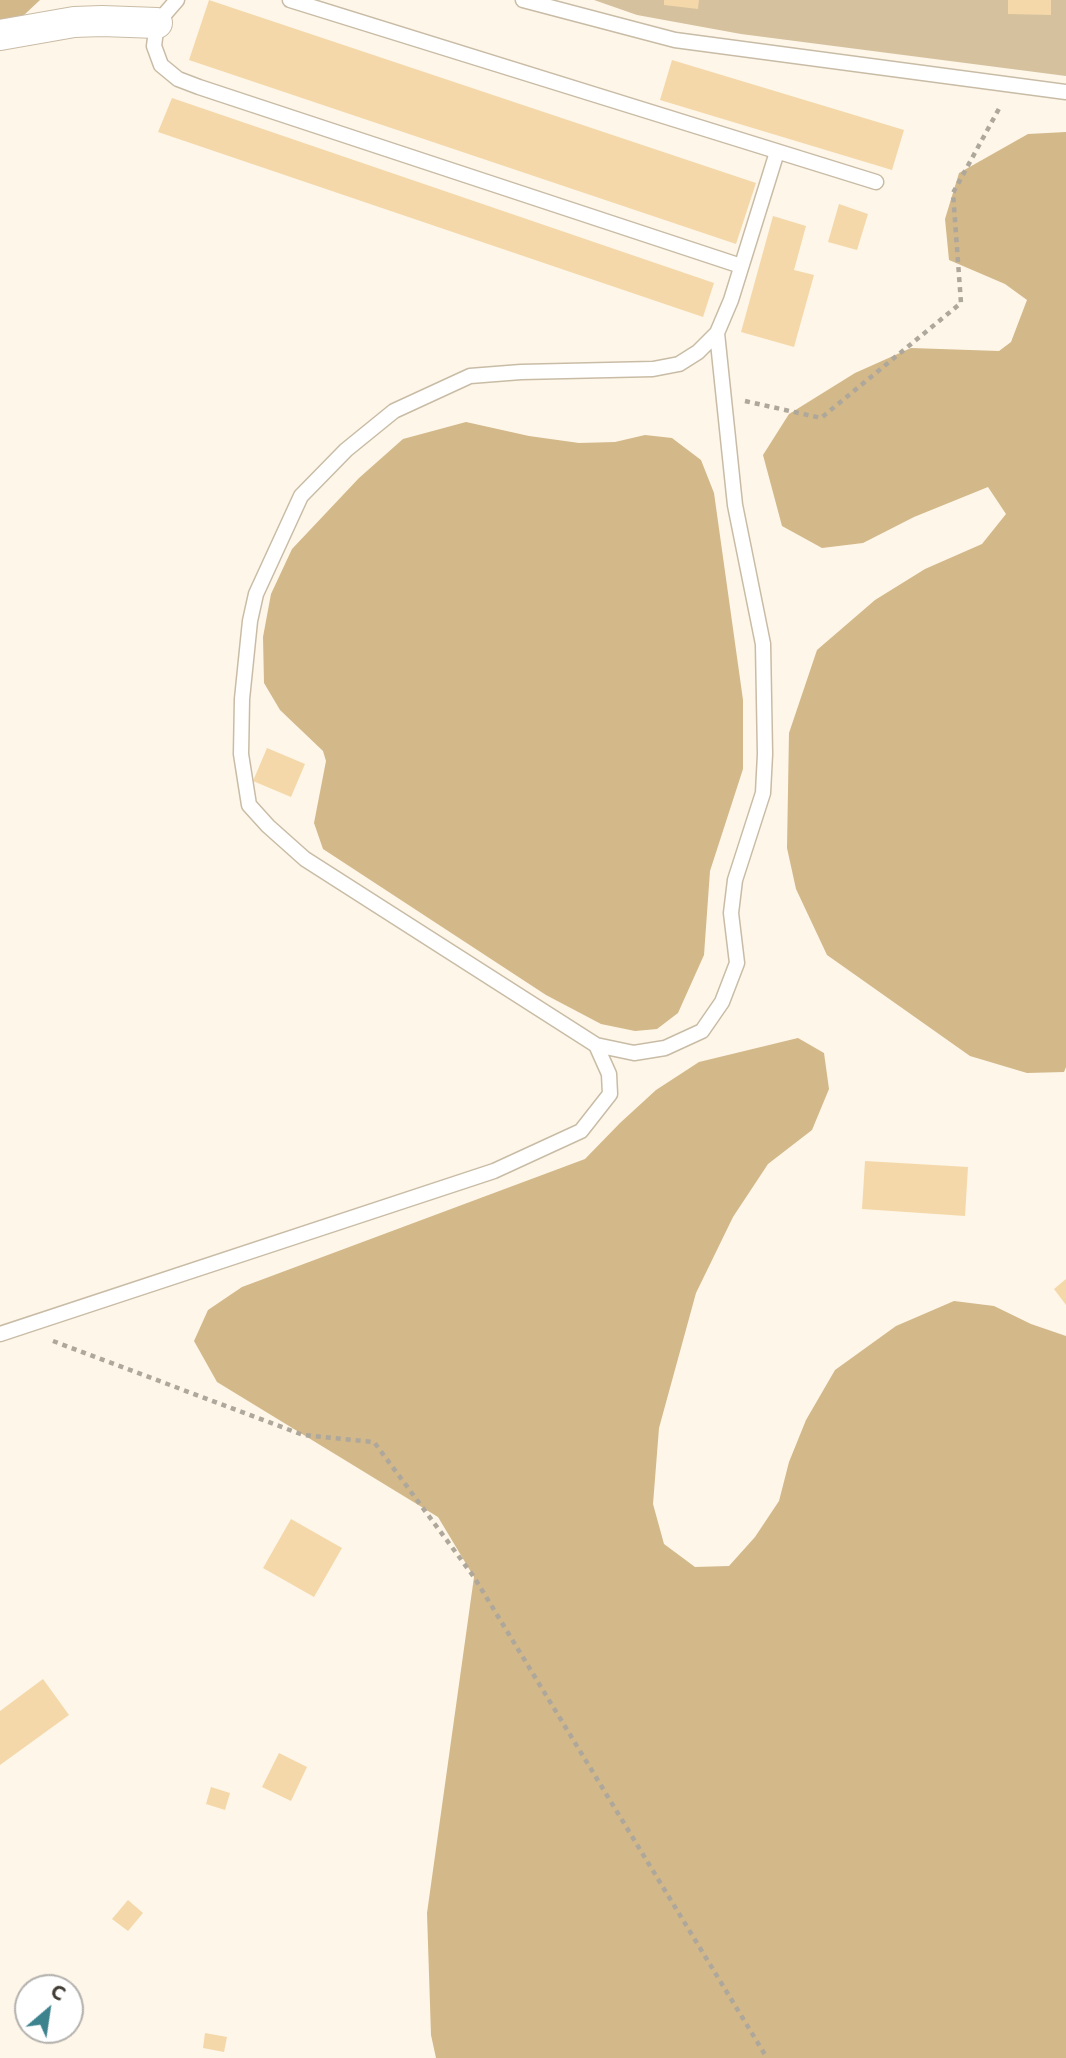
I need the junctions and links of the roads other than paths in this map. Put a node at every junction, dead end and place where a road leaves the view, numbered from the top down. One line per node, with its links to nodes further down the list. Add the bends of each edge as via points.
1 (177, 0): 4 (lane)
2 (290, 0): 7 (lane)
3 (523, 0): 6 (lane, via 674,40)
4 (157, 23): 5 (street, via 74,22); 9 (lane, via 154,46 161,65 178,79)
5 (0, 35)
6 (1066, 92)
7 (777, 152): 8 (lane); 9 (lane)
8 (876, 182)
9 (741, 267): 10 (lane)
10 (717, 333): 11 (lane, via 735,505 763,644 763,793 735,880 731,913 737,963 722,1002 702,1031 665,1048 634,1053); 11 (lane, via 679,364 653,369 470,376 394,411 346,450 301,496 256,594 250,621 241,754 249,805 305,859)
11 (597, 1045): 12 (lane, via 609,1074 610,1094 581,1131 494,1171)
12 (0, 1334)

